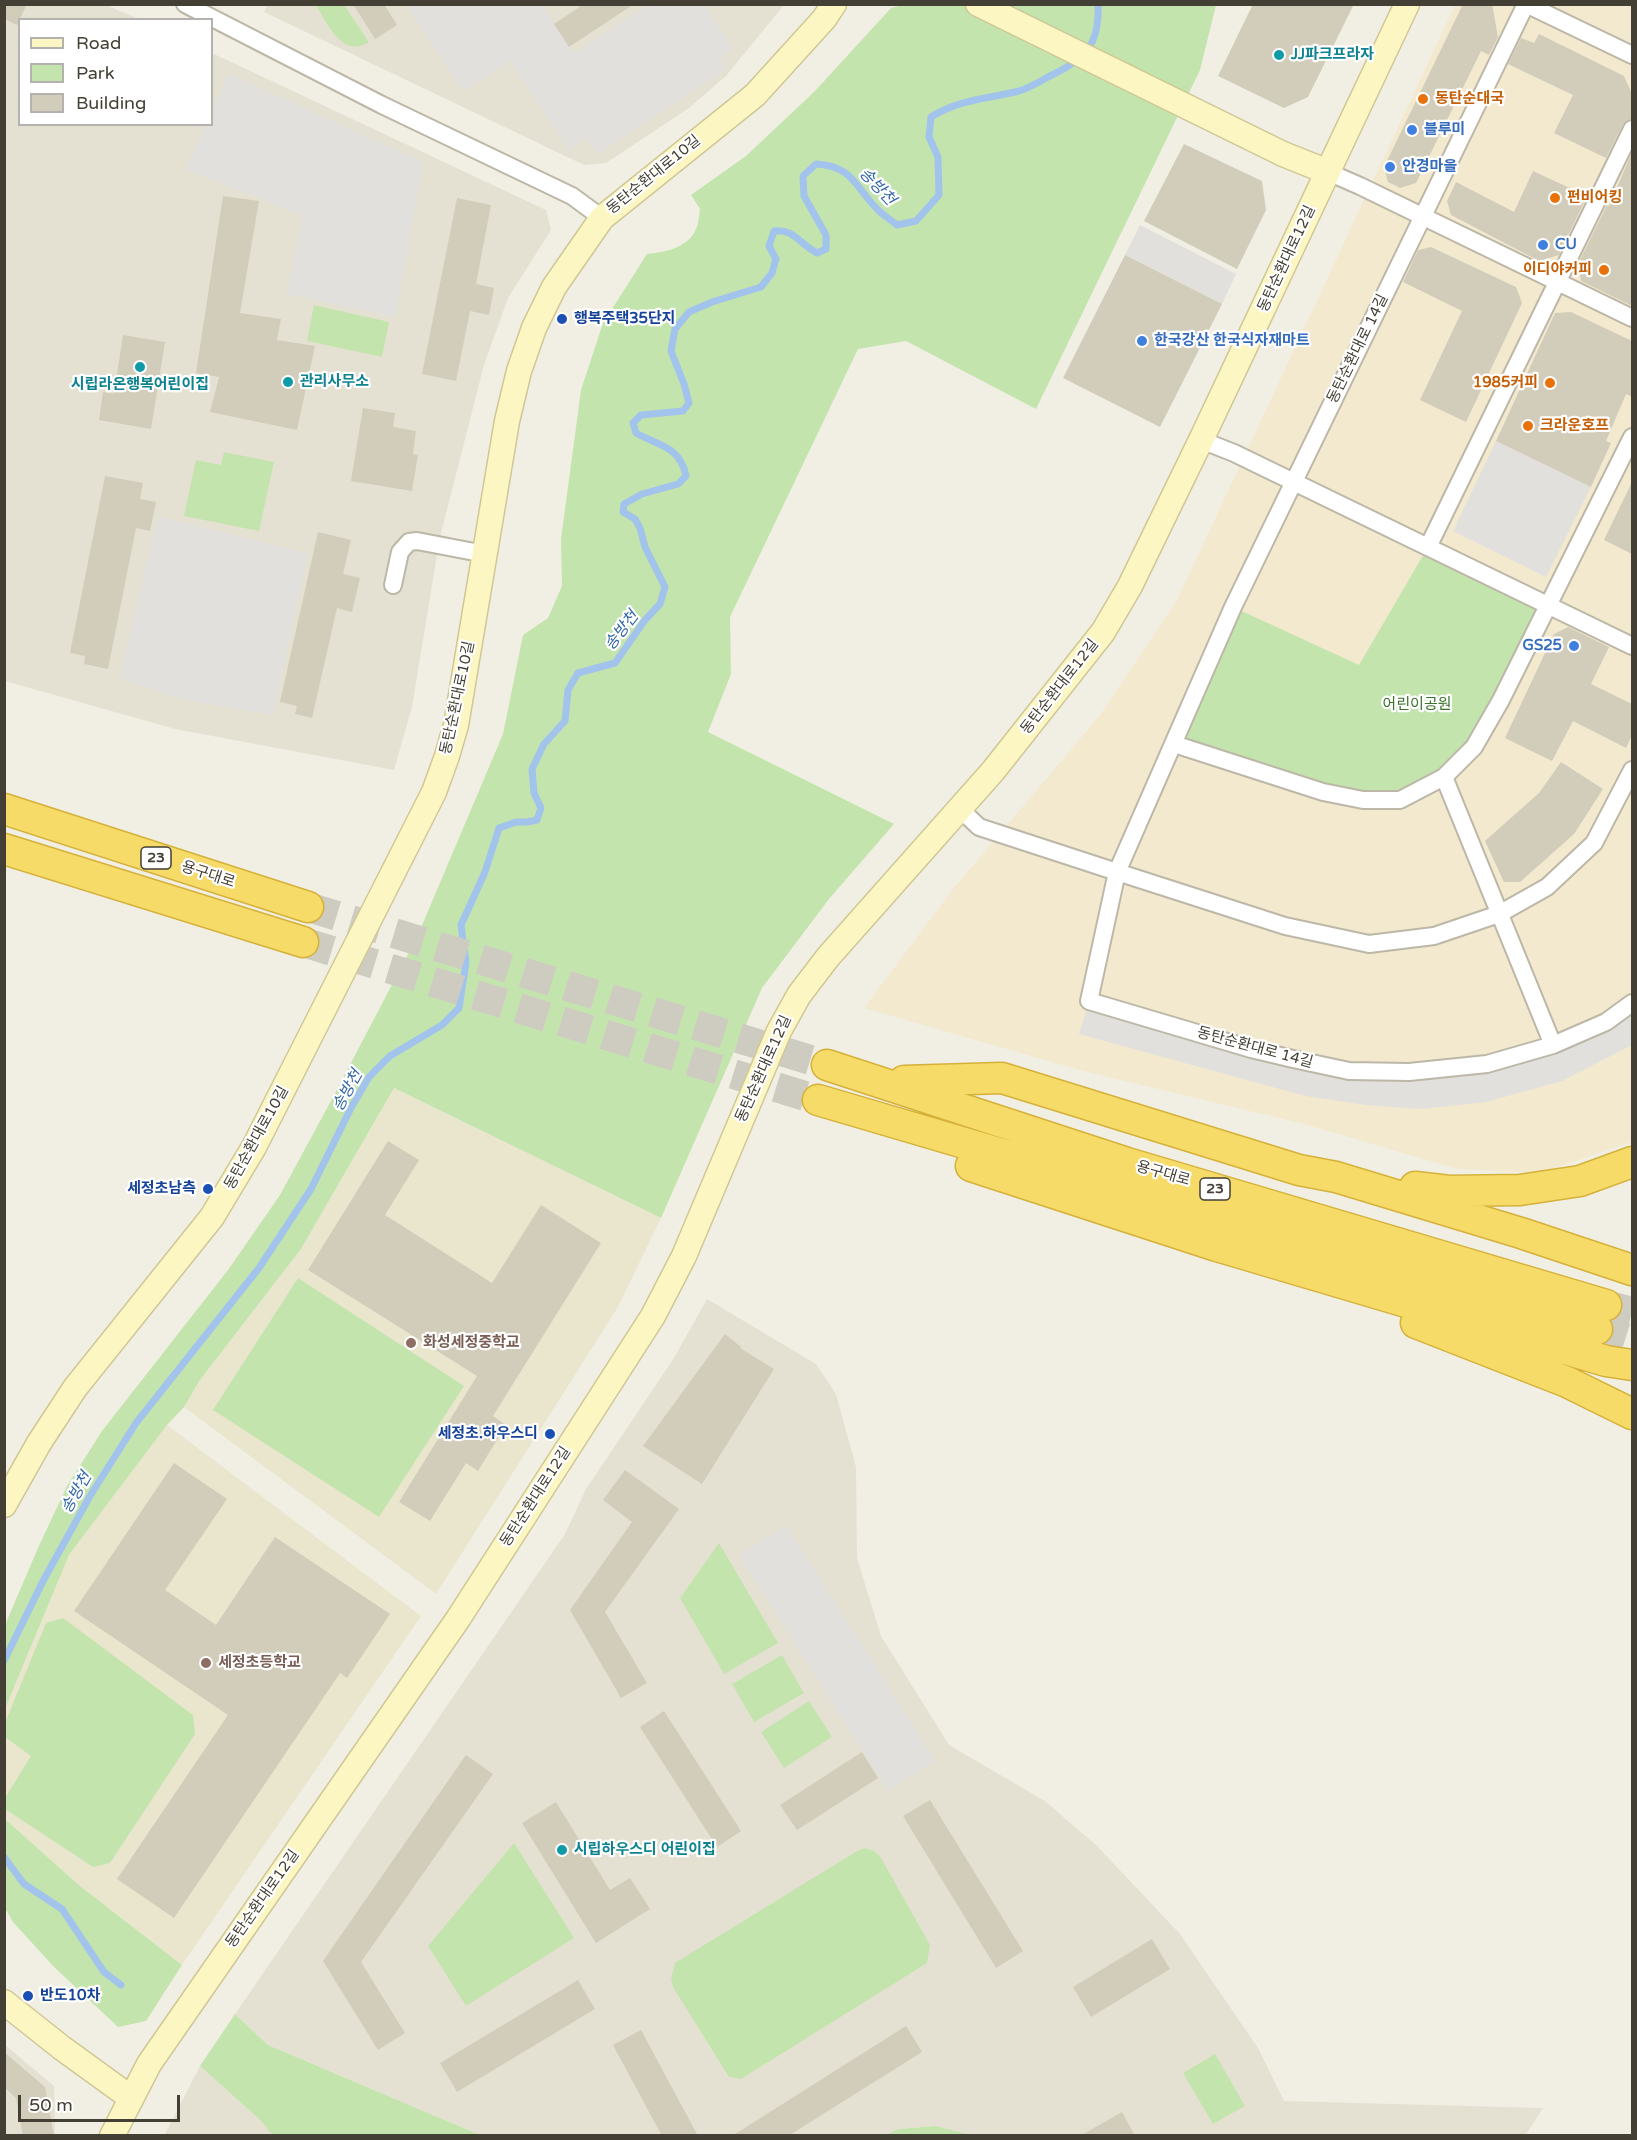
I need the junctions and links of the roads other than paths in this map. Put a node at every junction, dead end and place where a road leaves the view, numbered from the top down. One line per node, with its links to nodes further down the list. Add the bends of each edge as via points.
1 (185, 4): 6 (street)
2 (834, 4): 12 (street, 동탄순환대로10길, via 755,95)
3 (978, 4): 10 (street, via 1283,154)
4 (1407, 4): 10 (street, 동탄순환대로12길)
5 (1526, 4): 8 (street, 동탄순환대로 14길); 11 (street, 동탄순환대로 14길)
6 (212, 18)
7 (213, 18): 12 (street, via 572,196)
8 (1632, 55)
9 (1632, 129): 13 (street)
10 (1328, 172): 11 (street); 16 (street, 동탄순환대로12길)
11 (1423, 216): 13 (street); 17 (street, 동탄순환대로 14길)
12 (602, 218): 19 (street, 동탄순환대로10길, via 554,287 519,370)
13 (1558, 282): 14 (street); 18 (street)
14 (1632, 318)
15 (1632, 437): 21 (street)
16 (1201, 440): 17 (street); 26 (street, 동탄순환대로12길, via 1130,586 1103,632)
17 (1294, 482): 18 (street); 23 (street, 동탄순환대로 14길, via 1233,607)
18 (1428, 547): 21 (street)
19 (485, 554): 20 (street, via 409,542 400,552); 45 (street, 동탄순환대로10길, via 456,725 434,792 254,1147 212,1217 75,1388)
20 (393, 585)
21 (1549, 605): 22 (street); 25 (street, via 1474,747)
22 (1632, 646)
23 (1174, 744): 25 (street, via 1323,792 1363,800 1400,800); 29 (street, 동탄순환대로 14길)
24 (1632, 770): 31 (street, via 1594,843 1547,887)
25 (1444, 777): 31 (street)
26 (959, 808): 29 (street, via 979,826); 47 (street, 동탄순환대로12길, via 798,995 779,1031 684,1256 652,1317 458,1619 149,2064)
27 (4, 809): 30 (highway, 용구대로 / 23)
28 (4, 849): 32 (highway, 23)
29 (1117, 872): 31 (street, via 1285,926 1369,944 1434,936); 34 (street, 동탄순환대로 14길, via 1089,1000 1251,1049 1349,1071 1409,1072 1486,1064)
30 (308, 907)
31 (1499, 914): 34 (street)
32 (303, 942)
33 (1632, 1003): 34 (street, 동탄순환대로 14길, via 1606,1022)
34 (1553, 1045)
35 (827, 1065): 36 (highway, 용구대로 / 23)
36 (883, 1082): 38 (highway, 용구대로 / 23, via 1601,1317); 40 (highway, via 1002,1078 1299,1170)
37 (818, 1100): 38 (highway, 용구대로 / 23)
38 (867, 1114): 41 (highway, via 954,1160)
39 (1632, 1162): 40 (highway, via 1580,1181 1520,1190 1449,1191)
40 (1336, 1177): 42 (highway)
41 (1218, 1246): 43 (highway, via 1606,1361); 44 (highway, via 1567,1382)
42 (1632, 1270)
43 (1632, 1365)
44 (1632, 1414)
45 (4, 1505)
46 (4, 2002): 47 (street)
47 (131, 2098): 48 (street, 동탄순환대로12길)
48 (112, 2136)

